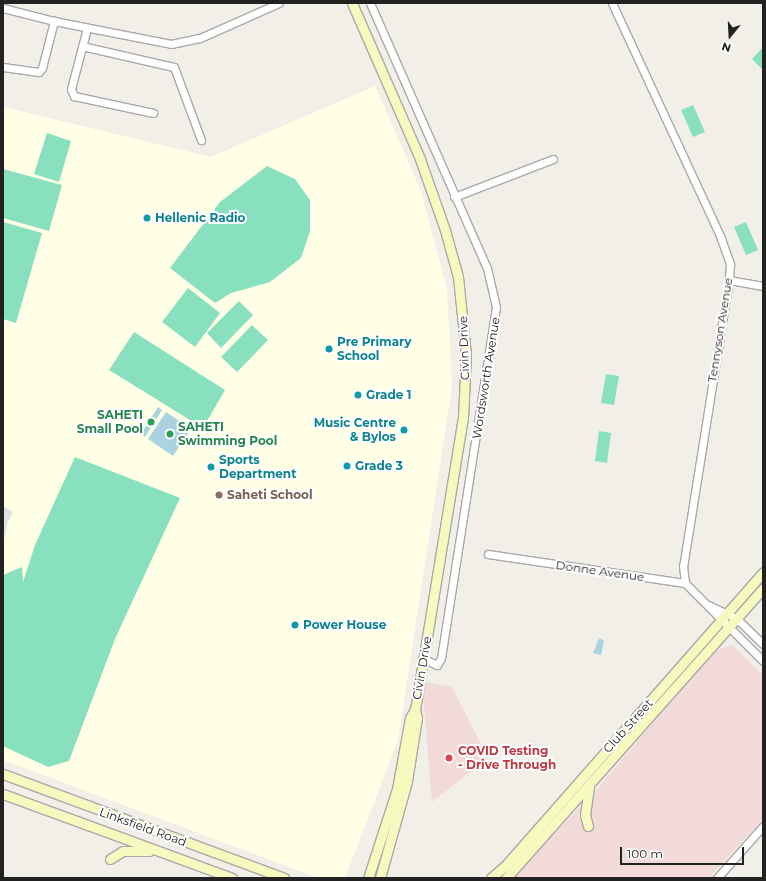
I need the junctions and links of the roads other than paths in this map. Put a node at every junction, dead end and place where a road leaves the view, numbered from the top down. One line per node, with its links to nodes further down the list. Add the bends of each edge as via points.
1 (279, 3): 7 (street, via 184,43 163,44)
2 (352, 3): 24 (main road, Civin Drive, via 420,159 442,220 458,277 463,312 466,354 463,417)
3 (370, 3): 13 (street, Wordsworth Avenue)
4 (612, 3): 14 (street, Tennyson Avenue, via 728,255)
5 (3, 8): 6 (street)
6 (54, 21): 7 (street); 9 (street, via 39,72)
7 (87, 28): 8 (street)
8 (82, 46): 10 (street, via 71,89 74,96); 11 (street, via 174,67)
9 (3, 67)
10 (153, 113)
11 (201, 140)
12 (552, 158): 13 (street)
13 (454, 197): 24 (street, Wordsworth Avenue, via 487,268 495,298 496,317 441,658 437,665)
14 (729, 280): 15 (street); 18 (street, Tennyson Avenue, via 683,566)
15 (763, 286)
16 (488, 554): 18 (street, Donne Avenue)
17 (763, 572): 20 (main road, Club Street)
18 (685, 583): 20 (street)
19 (763, 589): 21 (main road, Club Street)
20 (723, 616): 21 (street); 22 (street); 41 (main road, Club Street, via 505,866)
21 (736, 618): 22 (main road, Club Street); 23 (street)
22 (728, 628): 25 (street); 28 (main road, Club Street)
23 (763, 644)
24 (424, 659): 26 (main road, Civin Drive)
25 (763, 661)
26 (415, 709): 35 (main road, Civin Drive, via 417,718 407,781); 38 (main road, Civin Drive, via 410,718 397,788)
27 (3, 774): 37 (main road, Linksfield Road)
28 (589, 786): 30 (main road, via 585,815); 42 (main road, Club Street)
29 (3, 794): 33 (main road, Linksfield Road)
30 (588, 826)
31 (763, 826): 43 (street)
32 (763, 833): 44 (street)
33 (158, 851): 34 (main road, via 122,851); 36 (main road, Linksfield Road)
34 (110, 859)
35 (384, 864): 39 (main road, Civin Drive); 40 (main road)
36 (232, 878)
37 (284, 878)
38 (368, 878)
39 (380, 878)
40 (386, 878)
41 (491, 878)
42 (506, 878)
43 (717, 878)
44 (722, 878)

